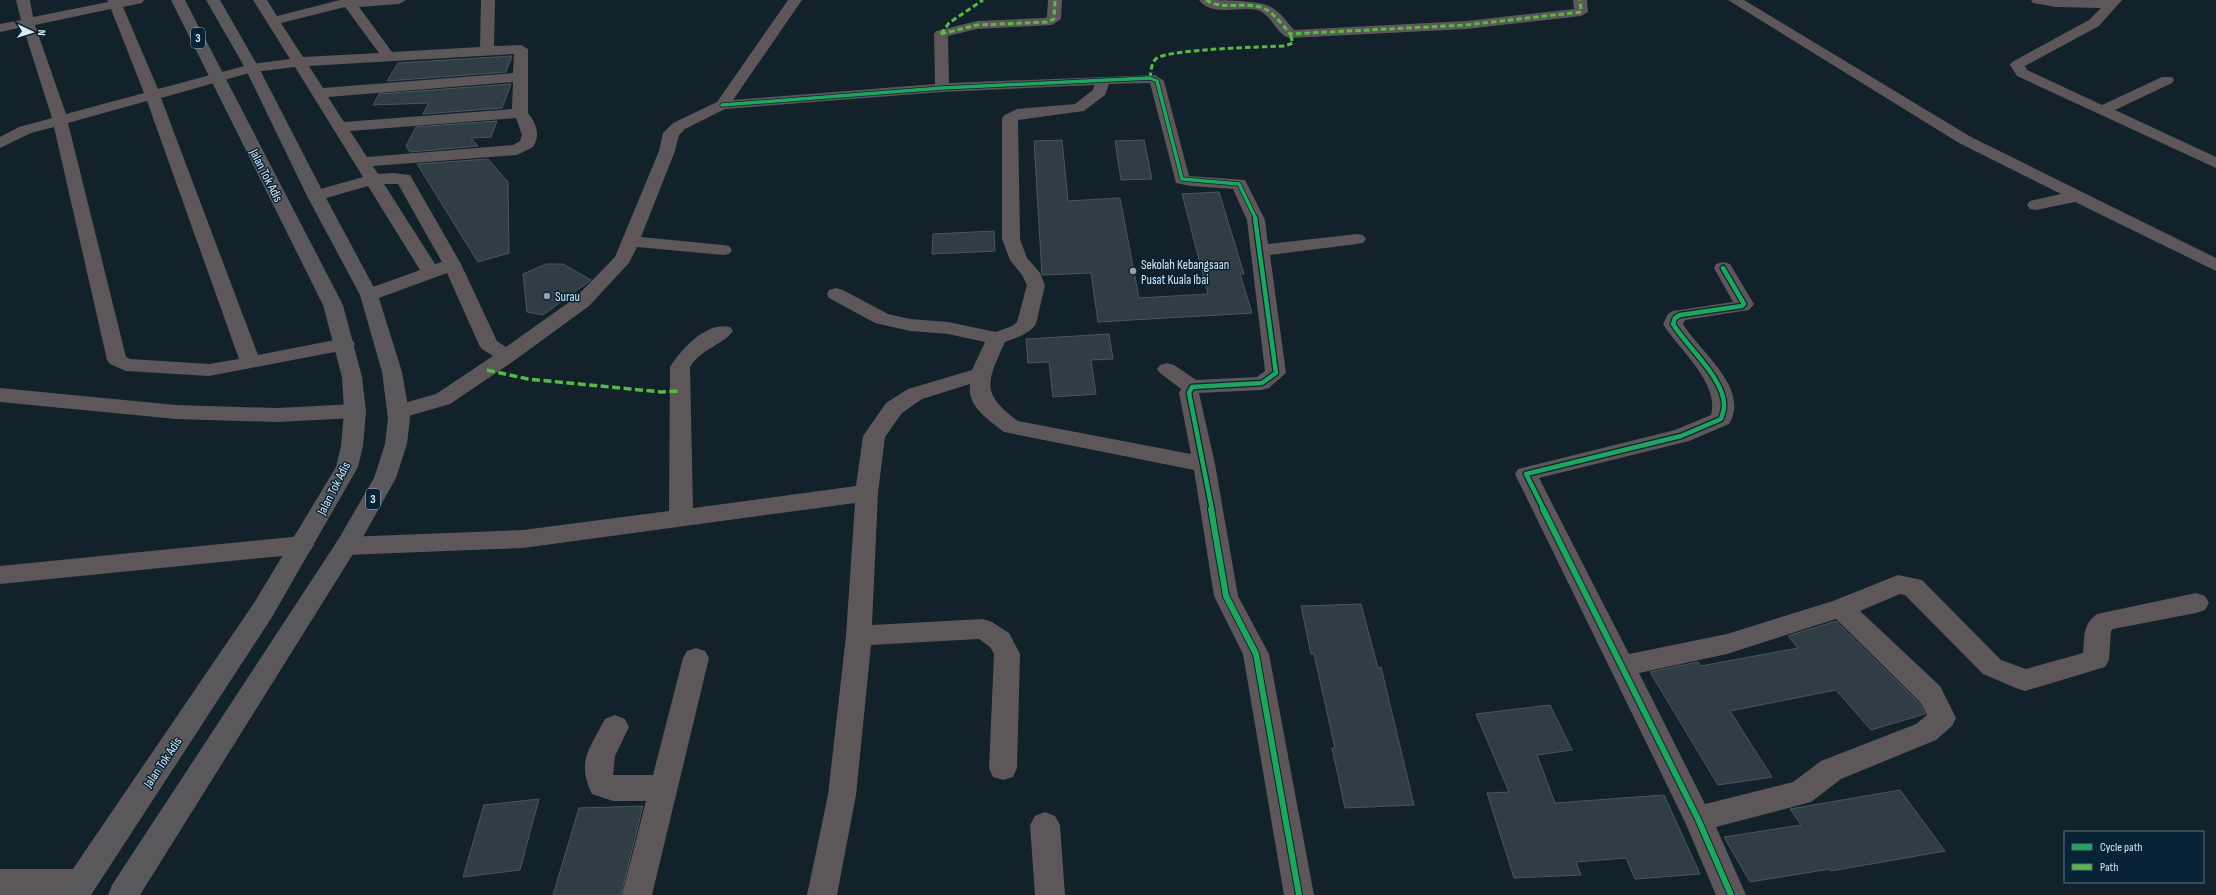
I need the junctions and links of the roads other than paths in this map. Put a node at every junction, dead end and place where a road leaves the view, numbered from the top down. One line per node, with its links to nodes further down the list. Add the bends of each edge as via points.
1 (23, 0): 18 (street)
2 (137, 0): 14 (street)
3 (178, 0): 24 (main road, Jalan Tok Adis / 3)
4 (212, 0): 23 (main road, 3)
5 (260, 0): 17 (street)
6 (399, 0): 15 (street)
7 (488, 0): 20 (street)
8 (795, 0): 31 (street)
9 (1055, 0): 28 (street, via 1054,19 1047,22 977,25 941,34)
10 (1206, 0): 11 (street, via 1210,4 1221,6 1254,6 1265,9 1290,34 1466,25 1581,12)
11 (1580, 0)
12 (1735, 0): 41 (street, via 1965,140)
13 (2038, 0): 16 (street, via 2056,3)
14 (115, 2): 18 (street); 30 (street)
15 (349, 2): 17 (street); 21 (street)
16 (2113, 2): 32 (street, via 2094,23 2017,65 2022,73)
17 (273, 20): 22 (street)
18 (28, 23): 19 (street); 34 (street)
19 (0, 28)
20 (487, 50): 21 (street); 25 (street, via 514,48 522,51)
21 (388, 56): 22 (street)
22 (298, 62): 23 (street); 29 (street)
23 (252, 68): 24 (street); 40 (main road, 3)
24 (217, 77): 30 (street); 55 (main road, Jalan Tok Adis / 3, via 333,305)
25 (521, 77): 29 (street); 33 (street)
26 (1103, 80): 28 (street); 46 (street, via 1150,78 1156,81 1180,176 1191,181 1239,184 1256,220); 54 (street, via 1100,92 1079,108 1017,114 1010,118 1011,239 1019,260 1031,272 1036,285 1026,324 1019,330)
27 (2166, 80): 32 (street)
28 (942, 88): 31 (street)
29 (318, 93): 35 (street)
30 (152, 94): 34 (street); 57 (street)
31 (722, 105): 44 (street, via 671,133 667,151)
32 (2103, 110): 38 (street)
33 (520, 112): 35 (street); 37 (street, via 530,135 527,144 517,150)
34 (60, 120): 36 (street, via 25,130); 57 (street, via 117,360 126,365 209,370)
35 (339, 127): 37 (street)
36 (0, 143)
37 (361, 162): 39 (street)
38 (2216, 163)
39 (372, 180): 40 (street); 47 (street, via 404,179); 50 (street)
40 (316, 196): 52 (main road, 3)
41 (2077, 196): 42 (street); 48 (street)
42 (2036, 205)
43 (1357, 239): 46 (street)
44 (630, 240): 45 (street); 56 (street, via 622,259 591,294)
45 (723, 250)
46 (1260, 250): 60 (street, via 1276,373 1262,383)
47 (452, 264): 50 (street); 56 (street, via 489,345)
48 (2216, 264)
49 (1723, 268): 74 (street, via 1744,304 1680,315 1675,318 1673,324 1723,394 1725,405 1721,419 1681,436 1526,474)
50 (431, 272): 52 (street)
51 (836, 294): 54 (street, via 893,323 948,328)
52 (369, 296): 63 (main road, 3, via 392,372)
53 (723, 331): 66 (street, via 687,354 680,367)
54 (997, 338): 59 (street)
55 (345, 344): 57 (street); 62 (main road, Jalan Tok Adis / 3, via 352,377)
56 (508, 356): 63 (street, via 443,399)
57 (251, 363)
58 (1167, 369): 60 (street)
59 (980, 374): 64 (street, via 981,397 993,413 1012,427); 65 (street, via 915,394 894,408 874,436)
60 (1192, 387): 64 (street, via 1189,394)
61 (0, 395): 62 (street, via 176,412 277,415)
62 (355, 411): 67 (main road, Jalan Tok Adis / 3, via 352,446 346,467)
63 (398, 412): 68 (main road, 3, via 396,444 385,478)
64 (1204, 464): 86 (street, via 1226,596 1256,654)
65 (867, 493): 66 (street); 72 (street)
66 (681, 518): 68 (street, via 524,539)
67 (302, 545): 69 (street); 81 (main road, Jalan Tok Adis / 3, via 263,610)
68 (346, 546): 82 (main road, 3)
69 (0, 575)
70 (2196, 603): 71 (street, via 2106,621 2098,627 2096,660 2025,680 1992,667 1913,587 1898,584)
71 (1841, 608): 74 (street, via 1727,644); 78 (street, via 1930,694 1942,718 1926,732 1831,770 1801,794)
72 (859, 636): 76 (street, via 982,629 1000,640 1008,654); 84 (street, via 842,796)
73 (696, 658): 77 (street)
74 (1622, 666): 78 (street)
75 (615, 727): 77 (street, via 597,768 598,779 602,785 613,788)
76 (1003, 768)
77 (664, 788): 83 (street)
78 (1698, 819): 87 (street)
79 (1045, 825): 85 (street)
80 (0, 883): 81 (street)
81 (77, 889)
82 (123, 895)
83 (636, 895)
84 (822, 895)
85 (1050, 895)
86 (1299, 895)
87 (1731, 895)

